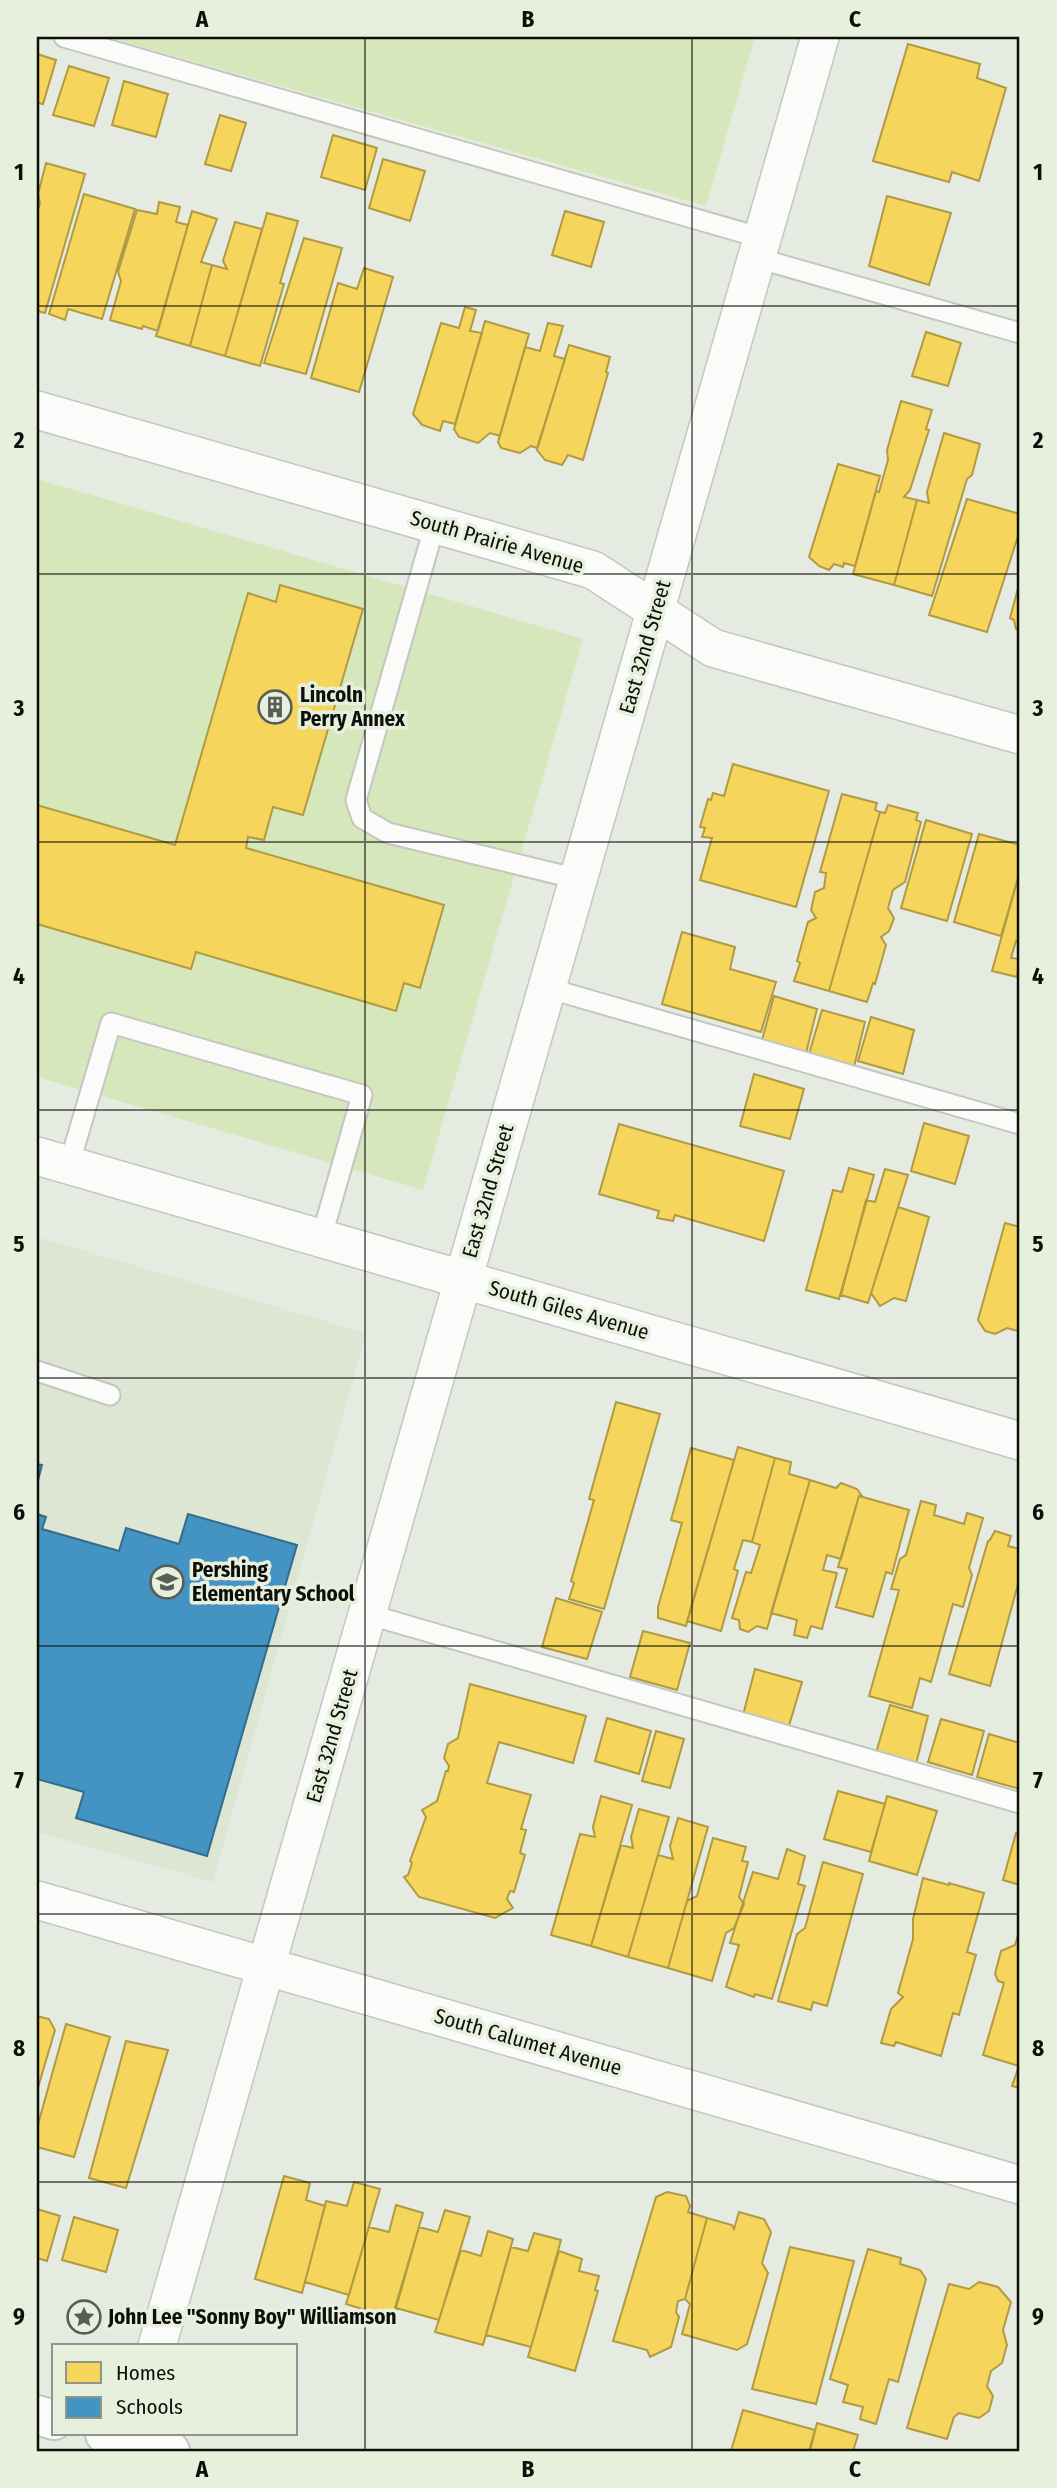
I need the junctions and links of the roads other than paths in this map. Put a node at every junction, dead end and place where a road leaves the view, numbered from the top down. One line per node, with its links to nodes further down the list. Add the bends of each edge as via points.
1 (64, 37): 3 (lane)
2 (820, 37): 3 (street, East 32nd Street)
3 (759, 248): 4 (lane); 7 (street, East 32nd Street)
4 (1020, 333)
5 (37, 410): 6 (street, South Prairie Avenue)
6 (435, 524): 7 (street, South Prairie Avenue, via 593,570); 9 (lane, via 356,800 362,818 388,833)
7 (656, 611): 8 (street, South Prairie Avenue, via 713,648); 9 (street, East 32nd Street)
8 (1020, 735)
9 (578, 879): 10 (street, East 32nd Street)
10 (547, 988): 11 (lane); 14 (street, East 32nd Street)
11 (1020, 1124)
12 (53, 1161): 13 (street, South Giles Avenue); 13 (lane, via 111,1023 362,1095)
13 (321, 1238): 14 (street, South Giles Avenue)
14 (463, 1280): 17 (street, South Giles Avenue); 18 (street, East 32nd Street)
15 (37, 1371): 16 (lane)
16 (110, 1395)
17 (1020, 1441)
18 (367, 1614): 19 (lane); 21 (street, East 32nd Street)
19 (1020, 1803)
20 (37, 1900): 21 (street, South Calumet Avenue)
21 (266, 1966): 22 (street, South Calumet Avenue); 23 (street, East 32nd Street)
22 (1020, 2185)
23 (158, 2344)
24 (123, 2440): 25 (main road)
25 (170, 2451)

